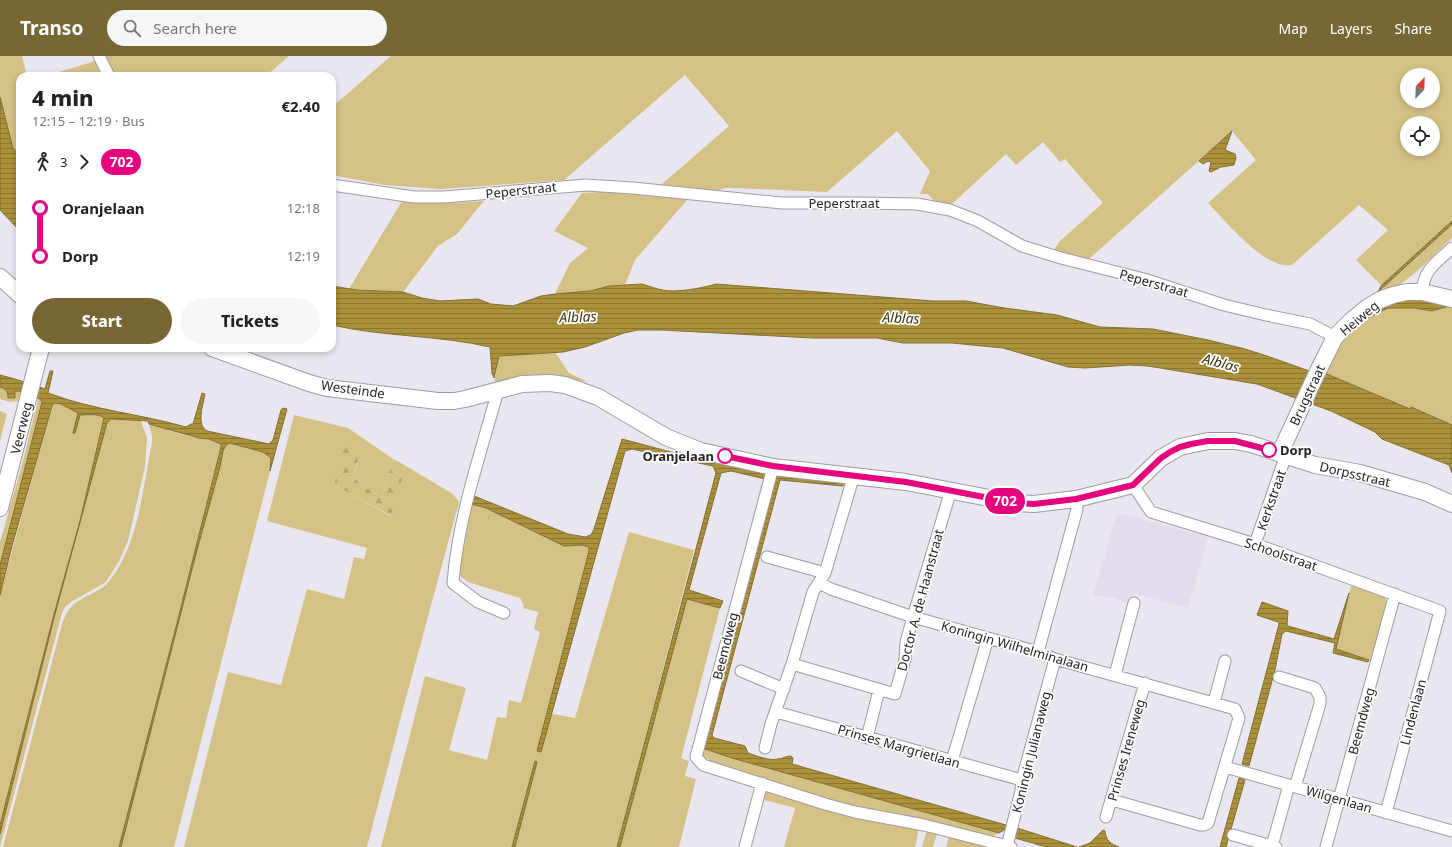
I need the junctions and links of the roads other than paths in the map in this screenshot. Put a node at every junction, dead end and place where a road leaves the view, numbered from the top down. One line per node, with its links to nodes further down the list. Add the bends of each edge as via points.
1 (99, 56): 2 (street)
2 (107, 72)
3 (336, 186): 9 (street, Peperstraat, via 414,197 444,197 586,185 782,203 917,204 950,210 978,221 1022,246 1224,305 1310,324)
4 (1452, 248): 7 (street, via 1426,274)
5 (0, 277): 6 (street)
6 (16, 291)
7 (1422, 292): 8 (street, Heiweg); 9 (street, Heiweg, via 1394,294 1380,300 1368,307)
8 (1452, 299)
9 (1335, 337): 13 (street, Brugstraat, via 1302,405)
10 (40, 352): 20 (street, Veerweg)
11 (223, 352): 12 (street, Westeinde, via 327,388 438,401 465,399)
12 (498, 390): 14 (street, Westeinde, via 522,384 565,385 598,397 666,437 688,446); 28 (street, via 462,520 453,582 478,602)
13 (1283, 454): 16 (street, Dorpsstraat, via 1235,441 1191,444 1166,455); 19 (street, Dorpsstraat, via 1315,465 1360,473 1418,490); 21 (street, Kerkstraat)
14 (773, 466): 15 (street, Dorpsstraat); 48 (street, Beemdweg, via 696,757 703,765)
15 (854, 475): 17 (street, Dorpsstraat); 23 (street)
16 (1133, 485): 18 (street, Dorpsstraat); 21 (street, Schoolstraat, via 1151,512)
17 (950, 490): 18 (street, Dorpsstraat, via 1015,503 1034,504); 29 (street, Doctor A. de Haanstraat)
18 (1076, 499): 31 (street, via 1077,509)
19 (1452, 504)
20 (0, 508)
21 (1255, 544): 25 (street, Schoolstraat)
22 (767, 557): 23 (street)
23 (825, 573): 24 (street)
24 (818, 582): 29 (street, Koningin Wilhelminalaan); 34 (street, via 812,592)
25 (1395, 594): 27 (street, Schoolstraat); 51 (street, Beemdweg)
26 (1134, 603): 36 (street)
27 (1440, 611): 52 (street, Lindenlaan)
28 (504, 613)
29 (913, 617): 30 (street, Koningin Wilhelminalaan); 40 (street, Doctor A. de Haanstraat, via 895,694)
30 (988, 638): 31 (street, Koningin Wilhelminalaan); 45 (street)
31 (1038, 652): 32 (street, Koningin Wilhelminalaan)
32 (1055, 659): 36 (street, Koningin Wilhelminalaan); 47 (street, Koningin Julianaweg)
33 (1225, 661): 41 (street)
34 (792, 664): 39 (street); 40 (street)
35 (741, 670): 39 (street)
36 (1115, 675): 38 (street, Koningin Wilhelminalaan)
37 (1279, 677): 49 (street, via 1315,688 1320,697 1320,704)
38 (1145, 683): 41 (street, Koningin Wilhelminalaan); 50 (street, Prinses Ireneweg)
39 (784, 689): 42 (street)
40 (879, 690): 43 (street)
41 (1214, 702): 46 (street, Koningin Wilhelminalaan, via 1235,709 1239,718)
42 (776, 712): 43 (street, Prinses Margrietlaan); 44 (street)
43 (866, 738): 45 (street, Prinses Margrietlaan)
44 (765, 748)
45 (952, 762): 47 (street, Prinses Margrietlaan)
46 (1225, 767): 49 (street, Wilgenlaan); 50 (street, via 1208,823 1204,825)
47 (1022, 780): 56 (street, Koningin Julianaweg)
48 (762, 783): 56 (street, Beemdweg, via 832,806); 58 (street)
49 (1292, 786): 51 (street, Wilgenlaan); 57 (street)
50 (1112, 800): 53 (street, Prinses Ireneweg)
51 (1339, 800): 52 (street, Wilgenlaan); 59 (street, Beemdweg)
52 (1386, 813): 54 (street, Wilgenlaan)
53 (1106, 817)
54 (1452, 832)
55 (1233, 835): 57 (street)
56 (1009, 846)
57 (1274, 846)
58 (745, 847)
59 (1326, 847)

